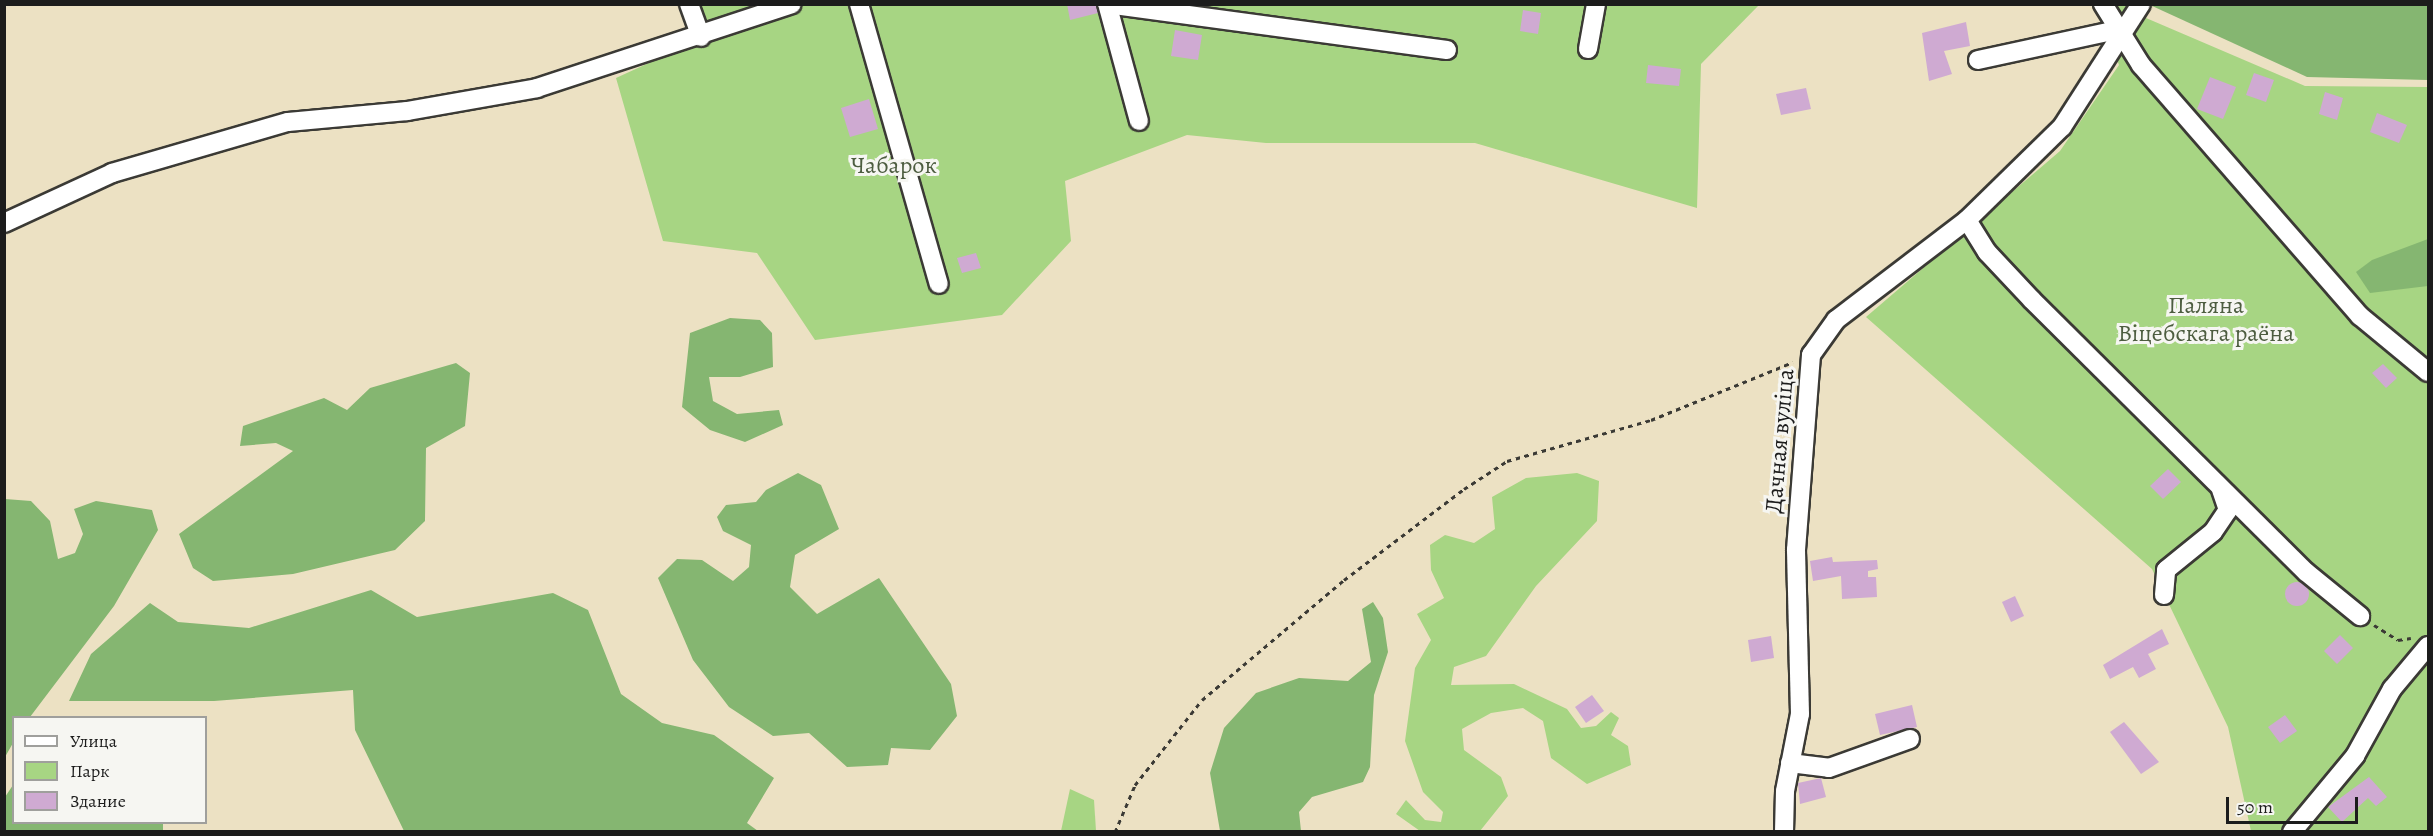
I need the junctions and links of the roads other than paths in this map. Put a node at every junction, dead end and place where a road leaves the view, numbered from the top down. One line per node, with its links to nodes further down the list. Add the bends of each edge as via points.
1 (689, 4): 9 (street)
2 (792, 4): 9 (street)
3 (859, 4): 16 (street)
4 (1596, 4): 10 (street)
5 (2103, 4): 8 (street)
6 (2141, 4): 8 (street, Дачная вуліца)
7 (1107, 6): 11 (street); 13 (street)
8 (2120, 35): 12 (street); 14 (street, Дачная вуліца, via 2062,128); 17 (street, via 2360,316)
9 (700, 37): 15 (street, via 537,88 407,111 288,122 112,173)
10 (1588, 49)
11 (1447, 50)
12 (1978, 60)
13 (1139, 121)
14 (1967, 220): 18 (street, via 1987,252); 23 (street, Дачная вуліца, via 1836,320 1811,355 1796,550 1800,714)
15 (4, 223)
16 (939, 284)
17 (2428, 372)
18 (2222, 490): 19 (street, via 2228,510 2213,532 2166,570); 20 (street)
19 (2164, 595)
20 (2360, 616)
21 (2422, 644): 25 (street, via 2355,756)
22 (1910, 739): 23 (street, via 1829,768)
23 (1790, 763): 24 (street, Дачная вуліца)
24 (1784, 831)
25 (2292, 831)

